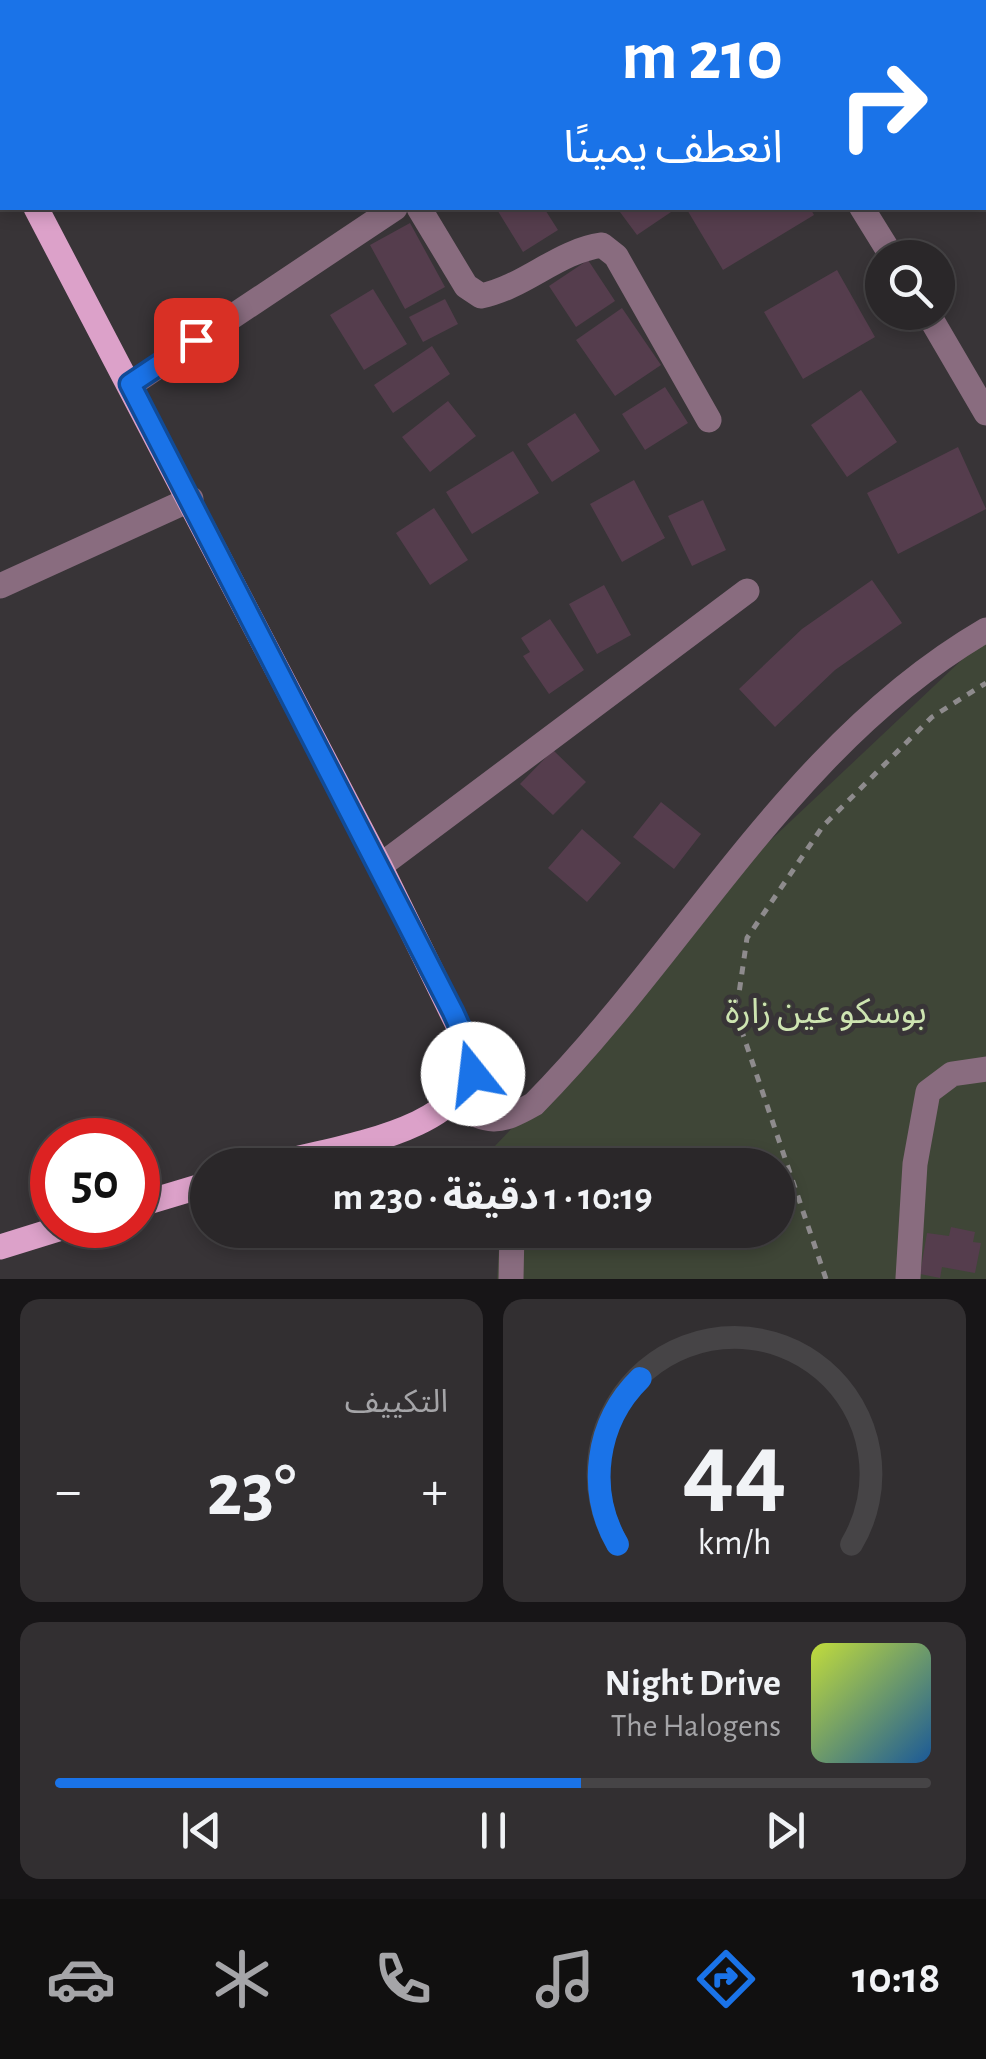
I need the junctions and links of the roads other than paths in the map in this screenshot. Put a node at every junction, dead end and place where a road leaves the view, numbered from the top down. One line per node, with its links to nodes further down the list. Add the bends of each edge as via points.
1 (37, 210): 7 (main road)
2 (392, 210): 7 (street)
3 (420, 210): 9 (street, via 466,286 481,296 505,291 583,248 602,246 616,256)
4 (863, 210): 5 (street)
5 (882, 240)
6 (938, 330): 8 (street)
7 (130, 384): 10 (main road)
8 (986, 413)
9 (709, 420)
10 (191, 499): 11 (street); 14 (main road)
11 (0, 586)
12 (747, 590): 14 (street)
13 (986, 630): 16 (street, via 919,672 827,755 534,1104 507,1119 484,1120)
14 (380, 866): 16 (main road, via 472,1054 473,1074)
15 (986, 1069): 23 (street, via 952,1074 928,1092)
16 (453, 1104): 17 (main road, via 433,1118)
17 (334, 1148)
18 (190, 1189): 19 (main road)
19 (160, 1198)
20 (30, 1238): 21 (main road)
21 (0, 1247)
22 (511, 1248): 24 (street)
23 (908, 1278)
24 (510, 1279)

